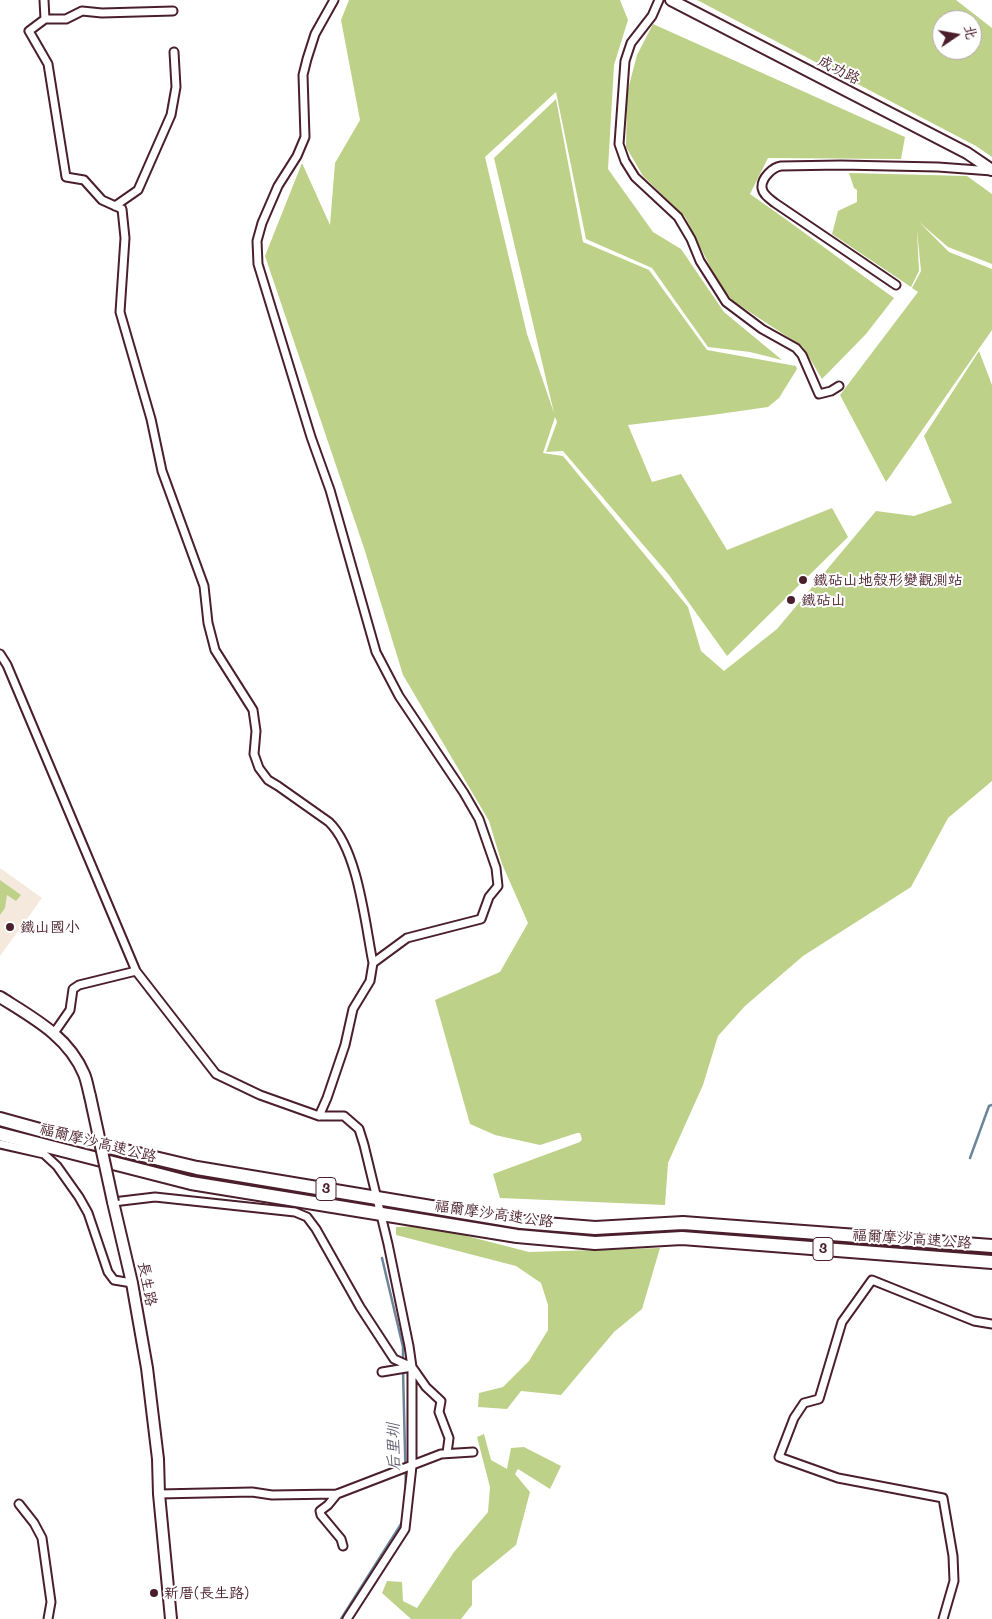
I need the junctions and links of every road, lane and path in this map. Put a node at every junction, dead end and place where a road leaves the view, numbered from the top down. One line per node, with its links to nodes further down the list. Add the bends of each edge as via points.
1 (44, 0): 6 (street)
2 (334, 0): 13 (street, via 315,34 307,59 303,75 304,137 262,223 257,241 258,264 330,490 376,652 399,696 480,819 496,868 498,886 489,897 481,919 407,938)
3 (658, 0): 11 (street, via 652,16 631,43 625,61 619,144 626,161 635,177 678,217 726,302 762,329 796,348 819,394)
4 (671, 0): 8 (street, 成功路, via 967,153)
5 (173, 12): 6 (street, via 82,11 66,20)
6 (45, 19): 9 (street, via 29,31 48,64 66,177 84,180 102,200)
7 (174, 52): 9 (street, via 176,87 171,115 138,190)
8 (992, 171): 10 (street, via 938,167 781,166 764,179 762,188 765,195)
9 (115, 206): 13 (street, via 122,209 125,238 120,312 151,418 162,471 204,586 215,650 254,710 254,754 259,768 268,780 329,822 343,840 354,866)
10 (896, 285)
11 (839, 386)
12 (0, 654): 14 (street)
13 (373, 963): 17 (street, via 370,981 353,1009 345,1045)
14 (136, 971): 16 (street, via 73,989 70,1010); 17 (street, via 216,1074)
15 (0, 997): 16 (street, 長生路)
16 (54, 1033): 21 (street, 長生路, bridge, via 76,1058 85,1075)
17 (319, 1116): 26 (street, via 344,1116 359,1129 388,1244)
18 (0, 1119): 22 (highway, 福爾摩沙高速公路 / 3, via 197,1168 521,1222 595,1228 683,1223)
19 (0, 1134): 23 (highway, 福爾摩沙高速公路 / 3, via 191,1183 518,1236 595,1243 682,1238)
20 (0, 1144): 24 (street, via 44,1154 56,1166 88,1213 108,1272 114,1280)
21 (113, 1202): 24 (street, 長生路); 26 (street, via 155,1197 295,1212 307,1217 394,1359)
22 (992, 1246)
23 (992, 1262)
24 (132, 1284): 31 (street, 長生路, via 147,1368)
25 (992, 1324): 38 (street, via 974,1321 872,1280 842,1322 819,1399 804,1403 799,1410 779,1457 838,1478 943,1498 954,1581)
26 (412, 1367): 27 (street); 29 (street, via 441,1401 439,1412 449,1438); 30 (street)
27 (382, 1372)
28 (473, 1452): 29 (street)
29 (447, 1453): 30 (street)
30 (412, 1466): 32 (street); 37 (street, via 405,1529)
31 (159, 1494): 32 (street); 36 (street, 長生路)
32 (337, 1494): 34 (street, via 320,1511)
33 (19, 1504): 35 (street, via 42,1538 51,1602)
34 (343, 1546)
35 (48, 1619)
36 (171, 1619)
37 (347, 1619)
38 (943, 1619)

